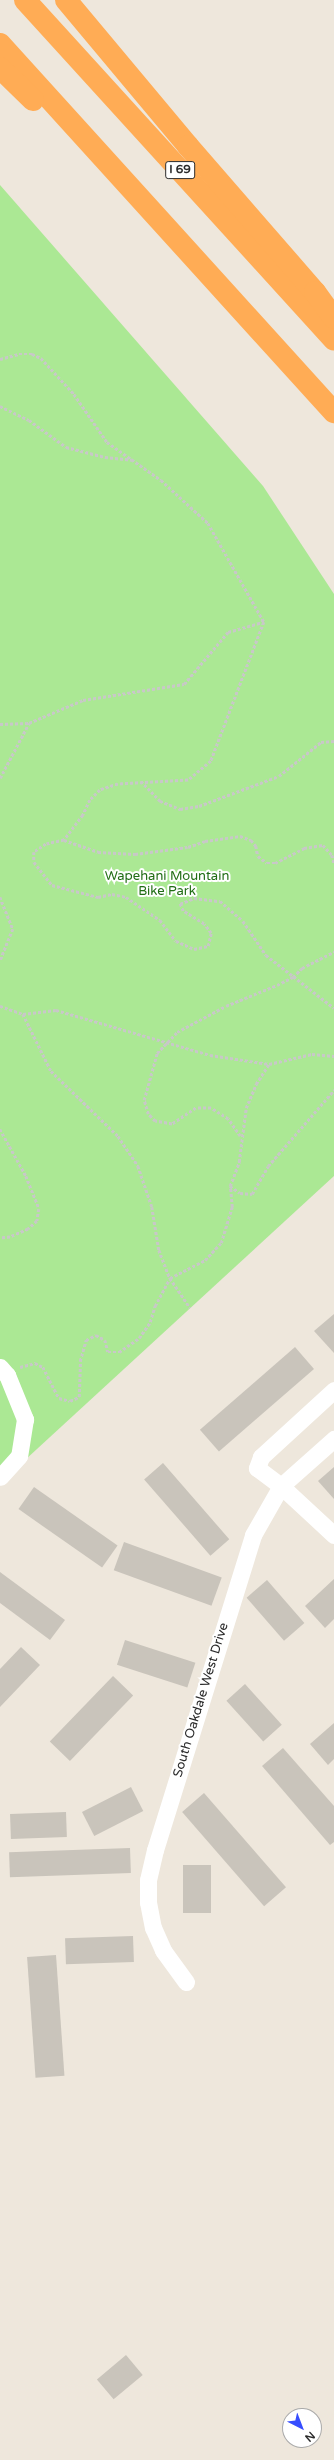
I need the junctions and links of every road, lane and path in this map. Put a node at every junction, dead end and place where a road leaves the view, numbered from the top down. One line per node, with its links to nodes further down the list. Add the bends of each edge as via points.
1 (25, 0): 7 (highway, I 69)
2 (66, 0): 6 (highway, via 315,292)
3 (0, 44): 5 (highway)
4 (0, 68): 5 (highway)
5 (178, 240): 10 (highway)
6 (334, 318)
7 (334, 340)
8 (0, 359): 11 (path, via 19,354 32,354 41,358 74,394 107,442)
9 (0, 406): 11 (path, via 29,420 66,447 105,457)
10 (334, 412)
11 (132, 460): 12 (path, via 161,480 208,523)
12 (264, 622): 13 (path, via 228,632 184,684 83,700); 17 (path, via 211,761 188,780)
13 (29, 723): 14 (path); 16 (path)
14 (0, 724)
15 (334, 741): 17 (path, via 321,742 279,776 200,806 180,810 160,801)
16 (0, 778)
17 (141, 782): 18 (path, via 118,784 100,790 90,800 83,815)
18 (64, 840): 19 (path, via 98,852 134,854 188,847 205,841 240,836 251,840 256,846 258,856 267,863 275,863 304,848 323,845); 23 (path, via 46,844 34,852 34,862 52,885 98,897 112,894 126,897 160,920 176,941 194,949 208,946 210,933 204,924 183,911 180,904 194,898 220,902 243,921 266,955)
19 (334, 863)
20 (0, 897): 22 (path, via 13,929)
21 (334, 952): 23 (path, via 302,968)
22 (0, 962)
23 (293, 977): 25 (path); 27 (path, via 226,1006 177,1032)
24 (0, 1006): 26 (path)
25 (334, 1008)
26 (23, 1014): 27 (path, via 56,1010); 35 (path, via 51,1071 118,1136 138,1166 152,1207 159,1250)
27 (165, 1042): 29 (path, via 210,1055); 32 (path, via 157,1053 148,1078 144,1100 148,1114 154,1122 172,1124 196,1108 211,1108 228,1120)
28 (334, 1056): 29 (path, via 312,1054)
29 (269, 1064): 32 (path, via 256,1084 246,1108)
30 (334, 1090): 33 (path, via 272,1160 252,1194 240,1193)
31 (0, 1129): 34 (path, via 26,1176 39,1209 36,1220 28,1229 10,1237)
32 (240, 1136): 33 (path, via 239,1162)
33 (230, 1186): 35 (path, via 232,1207 221,1243 205,1260)
34 (0, 1238)
35 (170, 1278): 36 (path); 37 (path, via 155,1306 150,1322 127,1348 108,1352 105,1340 96,1335 86,1340 80,1361 79,1397 74,1400 65,1401 59,1398 43,1367 36,1363 23,1364)
36 (190, 1308)
37 (4, 1371): 40 (street, via 25,1419 19,1456)
38 (334, 1390): 41 (street, via 262,1457 257,1468)
39 (334, 1439): 41 (street, South Oakdale West Drive)
40 (0, 1477)
41 (281, 1486): 42 (street); 43 (street, South Oakdale West Drive, via 253,1535 243,1562 148,1880 148,1902 153,1928 162,1950)
42 (334, 1535)
43 (186, 1982)

